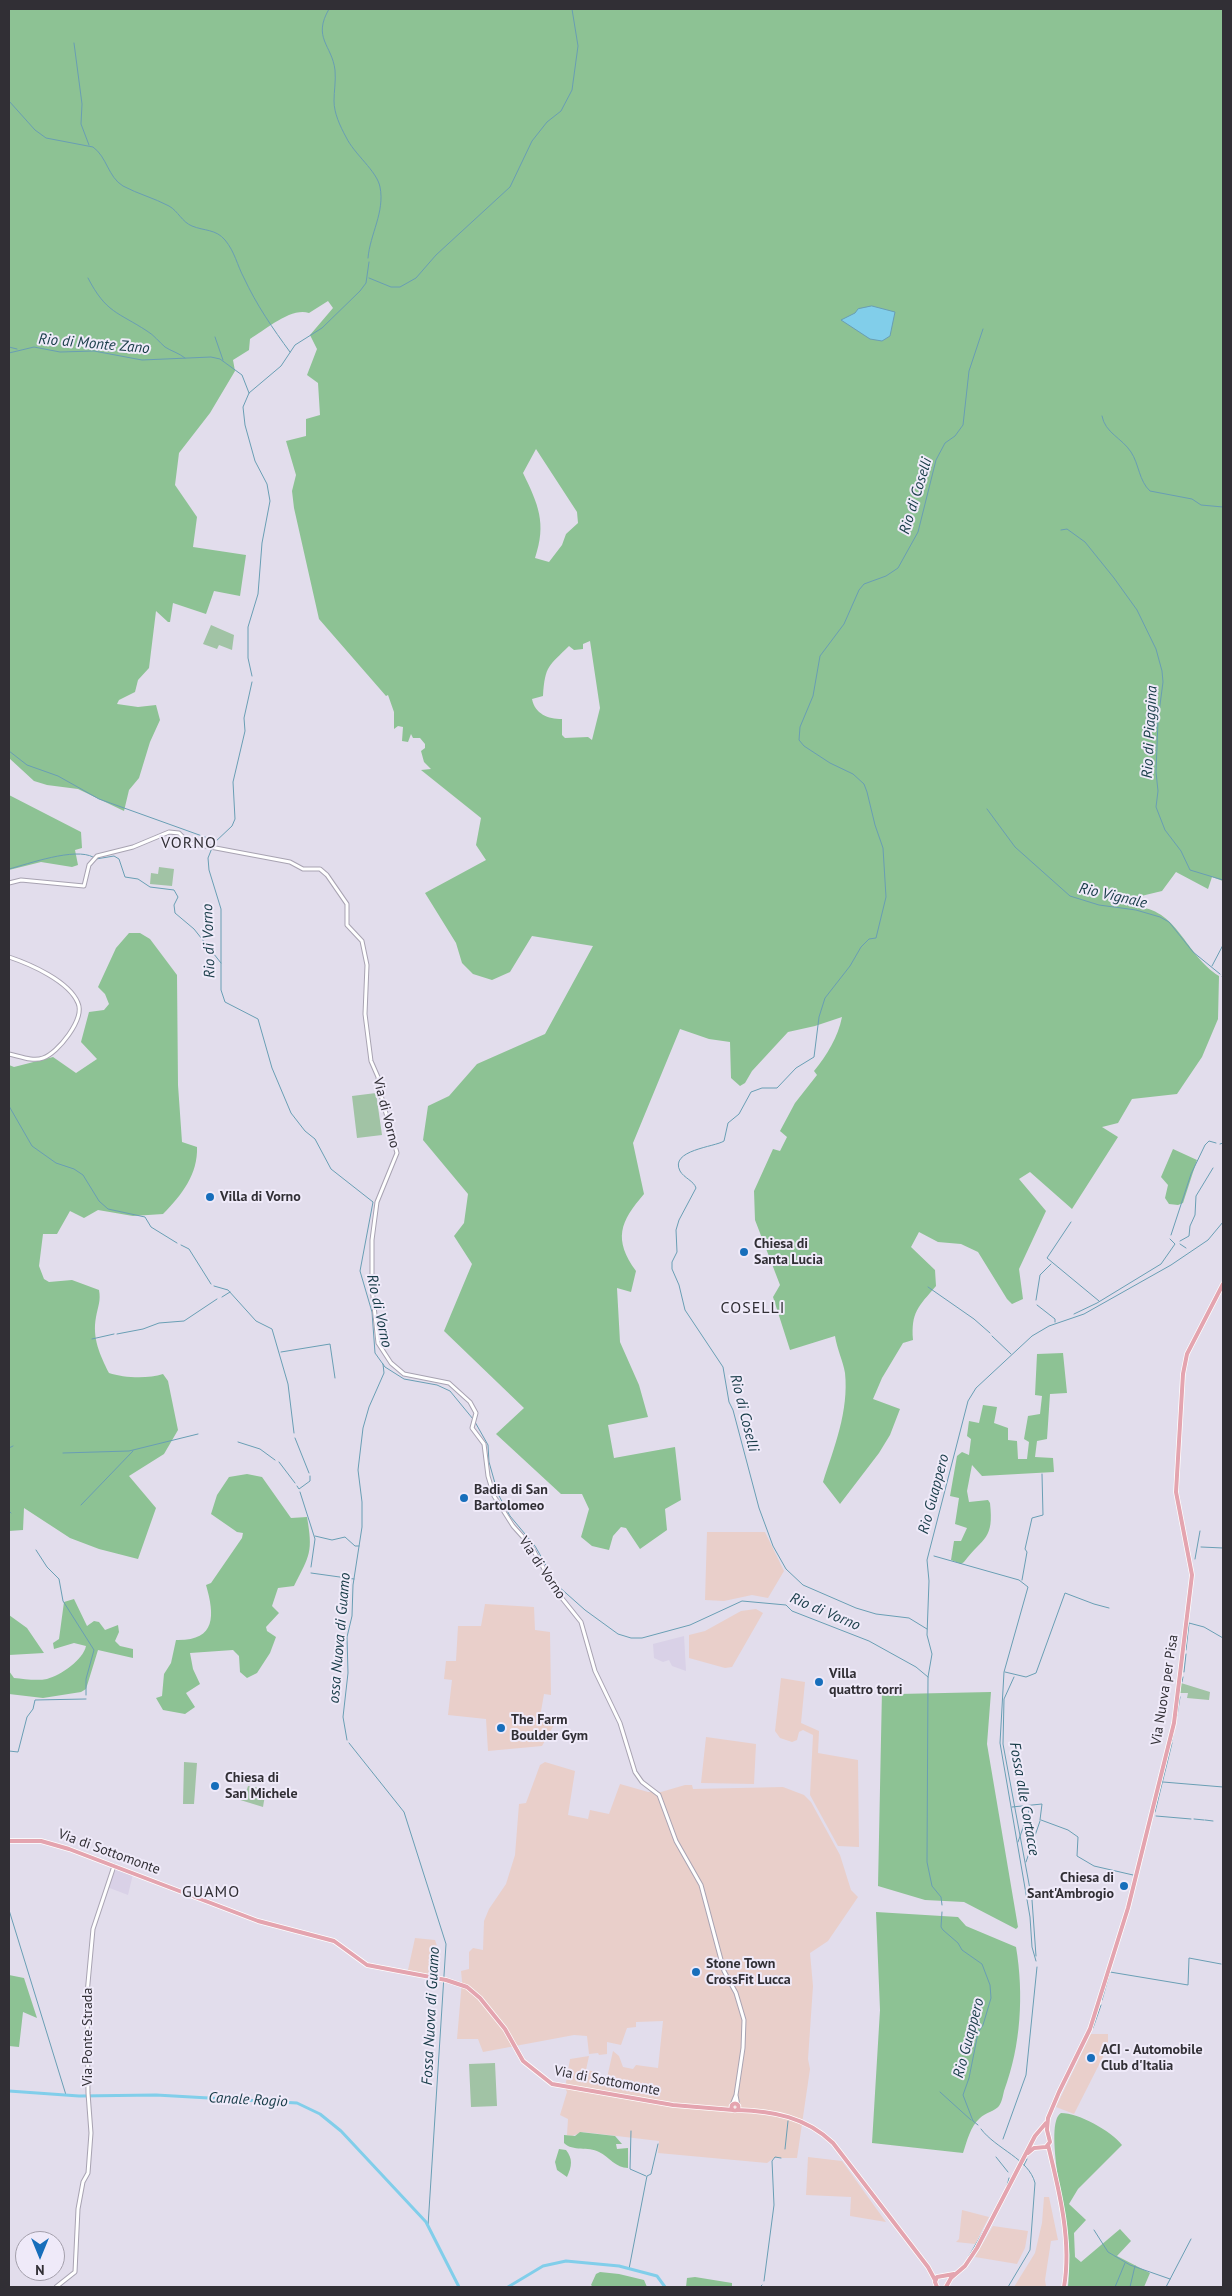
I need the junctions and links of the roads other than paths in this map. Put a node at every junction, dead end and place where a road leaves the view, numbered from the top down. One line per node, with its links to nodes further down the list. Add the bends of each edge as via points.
1 (9, 883): 7 (street, Via di Vorno, via 21,880 81,887 86,884 89,865 95,858 169,832 182,833 188,843 323,870 347,904 347,925 362,941 367,968 365,1014 371,1061 397,1154 378,1202 372,1240 372,1287 378,1343 391,1363 404,1374 449,1384 470,1402 476,1416 472,1426 484,1444 494,1496 580,1622 595,1671 620,1723 635,1772 659,1795 676,1841 701,1885 724,1971 736,1992 744,2020)
2 (9, 957): 3 (street, via 26,962 68,990 77,1000 79,1012 66,1040 50,1054 37,1059)
3 (9, 1054)
4 (1223, 1284): 8 (main road, Via Nuova per Pisa, via 1187,1354 1183,1374 1176,1492 1192,1575 1174,1724 1128,1908 1090,2029 1058,2092)
5 (9, 1842): 6 (main road, Via di Sottomonte, via 46,1842)
6 (114, 1866): 7 (main road, Via di Sottomonte, via 258,1921 334,1942 367,1965 458,1983 475,1992 505,2028 523,2060 552,2084 673,2105); 21 (street, Via Ponte Strada, via 93,1929 87,1994 91,2133 88,2172 78,2208 74,2272)
7 (735, 2108): 16 (main road, via 789,2116 824,2134)
8 (1047, 2122): 9 (main road); 10 (main road)
9 (1040, 2132): 10 (main road); 11 (main road)
10 (1048, 2134): 12 (main road)
11 (1034, 2139): 13 (main road); 14 (main road)
12 (1048, 2145): 13 (main road); 15 (main road)
13 (1040, 2147): 14 (main road); 15 (main road)
14 (1028, 2153): 17 (main road, via 977,2248)
15 (1051, 2159): 24 (main road, via 1066,2239)
16 (928, 2267): 18 (main road); 19 (main road)
17 (956, 2274): 18 (main road); 20 (main road)
18 (942, 2275): 19 (main road); 20 (main road)
19 (935, 2280): 22 (main road)
20 (948, 2281): 23 (main road)
21 (56, 2287)
22 (937, 2287)
23 (946, 2287)
24 (1064, 2287)

